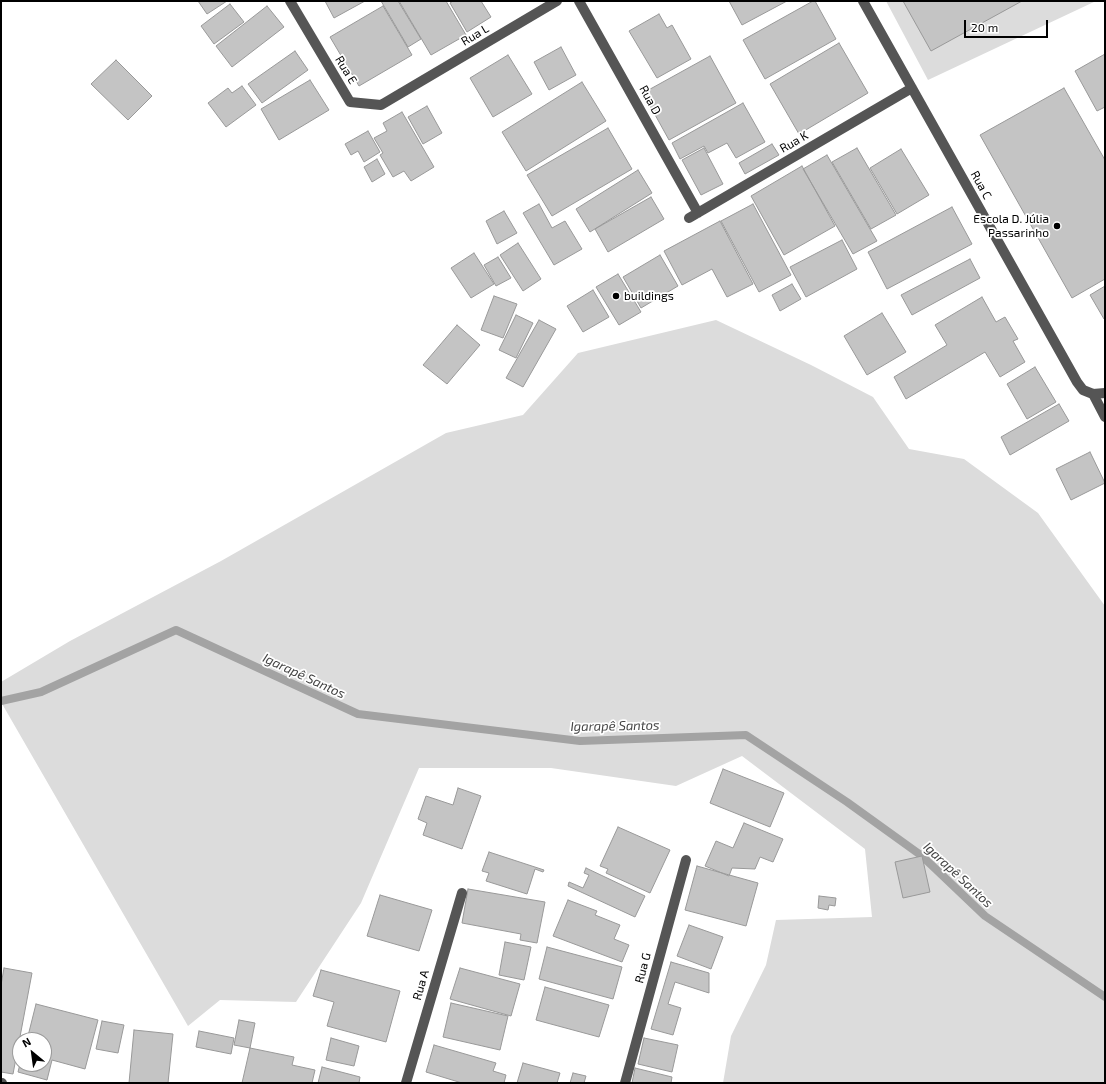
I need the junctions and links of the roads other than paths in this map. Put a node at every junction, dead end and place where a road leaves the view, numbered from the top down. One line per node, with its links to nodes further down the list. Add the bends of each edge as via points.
1 (290, 1): 6 (street, Rua E, via 350,102 381,106)
2 (557, 1): 6 (street, Rua L)
3 (579, 1): 7 (street, Rua D)
4 (863, 1): 5 (street, Rua C)
5 (912, 88): 7 (street, Rua K); 10 (street, Rua C, via 1076,382 1083,390)
6 (405, 92)
7 (698, 213): 8 (street, Rua K)
8 (688, 218)
9 (1105, 393): 10 (street)
10 (1093, 394): 11 (street, Rua C)
11 (1105, 417)
12 (686, 860): 15 (street, Rua G)
13 (462, 893): 14 (street, Rua A)
14 (406, 1083)
15 (625, 1083)

